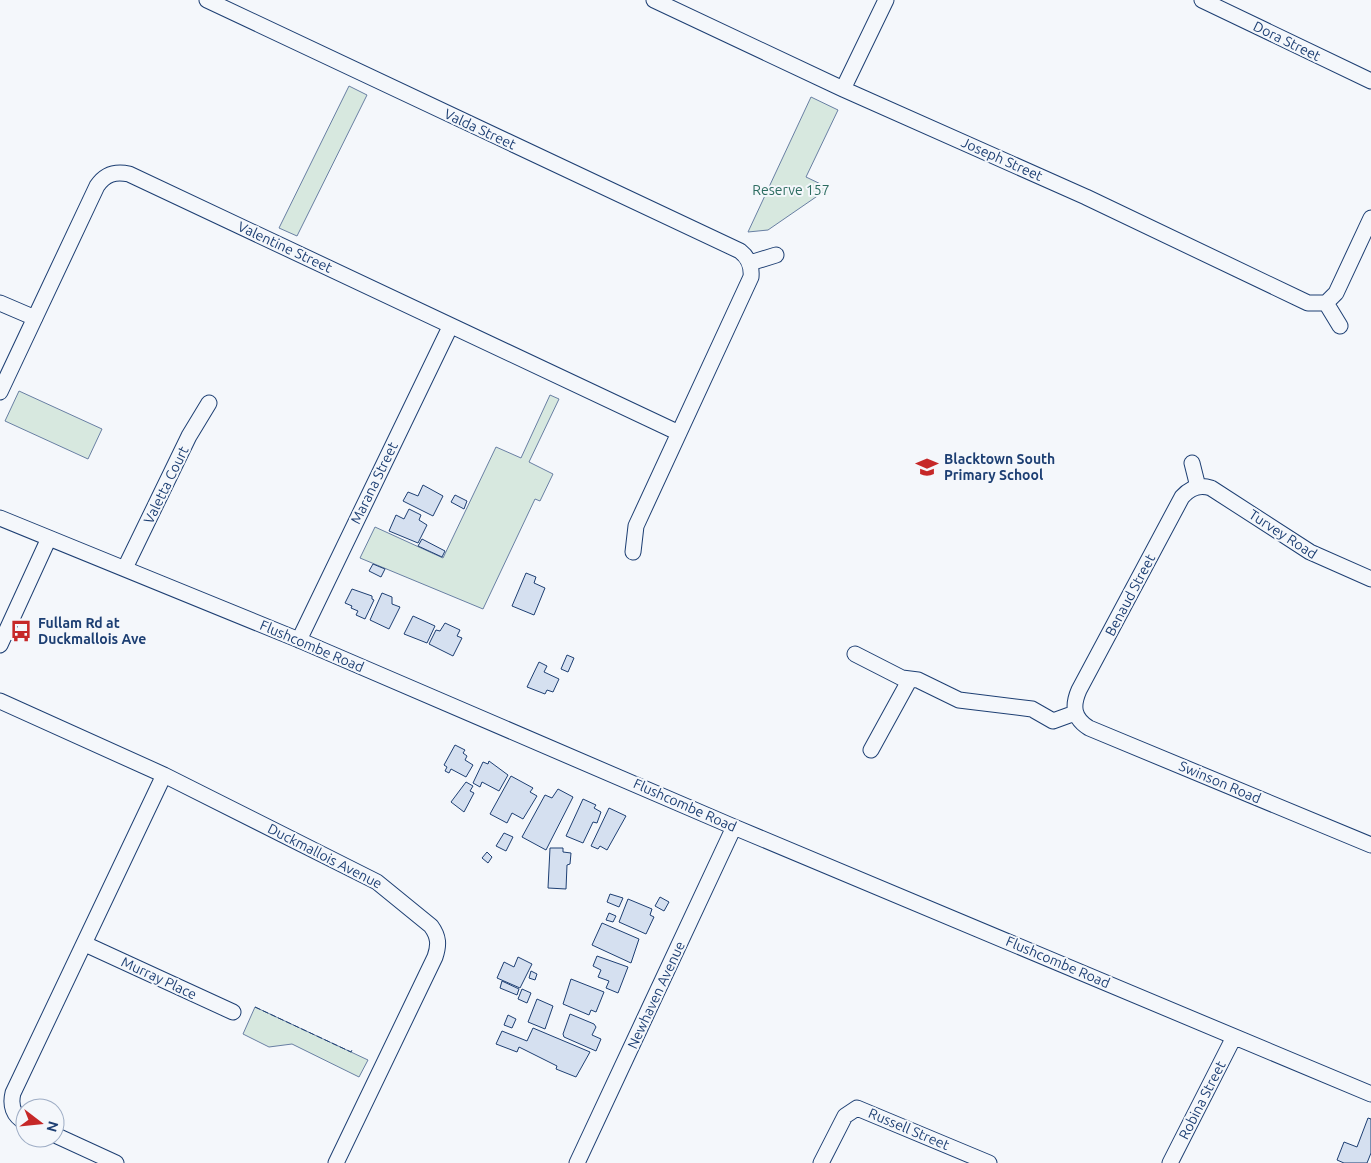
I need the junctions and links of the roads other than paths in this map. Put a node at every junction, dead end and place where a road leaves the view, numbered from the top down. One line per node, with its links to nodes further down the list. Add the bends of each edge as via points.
1 (207, 0): 9 (street, Valda Street, via 740,251)
2 (654, 0): 6 (street, Joseph Street)
3 (886, 0): 6 (street)
4 (1202, 0): 5 (street, Dora Street)
5 (1371, 81)
6 (843, 89): 11 (street, Joseph Street, via 1086,197 1308,303)
7 (1371, 218): 11 (street, via 1336,293)
8 (776, 255): 9 (street)
9 (750, 263): 17 (street, via 751,277)
10 (0, 303): 12 (street)
11 (1326, 303): 14 (street)
12 (35, 318): 13 (street, Valentine Street, via 99,184 108,176 120,173 138,178); 15 (street, Valentine Street)
13 (450, 326): 17 (street, Valentine Street); 25 (street, Marana Street)
14 (1340, 326)
15 (0, 392)
16 (210, 404): 23 (street, Valetta Court, via 189,436)
17 (679, 433): 22 (street, via 636,526)
18 (1192, 463): 19 (street)
19 (1198, 487): 24 (street, Turvey Road, via 1211,488 1310,552); 30 (street, Benaud Street, via 1182,497 1079,690)
20 (0, 518): 21 (street, Flushcombe Road)
21 (49, 538): 23 (street, Flushcombe Road); 26 (street)
22 (633, 552)
23 (125, 568): 25 (street, Flushcombe Road)
24 (1371, 579)
25 (299, 640): 33 (street, Flushcombe Road)
26 (0, 645)
27 (855, 654): 28 (street)
28 (910, 679): 30 (street, via 959,700 1032,709 1053,721); 31 (street)
29 (0, 701): 32 (street, Duckmallois Avenue)
30 (1075, 713): 34 (street, Swinson Road, via 1089,728)
31 (872, 750)
32 (164, 775): 35 (street); 42 (street, Duckmallois Avenue, via 377,882 436,932 435,957)
33 (734, 827): 37 (street, Flushcombe Road); 43 (street, Newhaven Avenue)
34 (1371, 845)
35 (85, 944): 36 (street, Murray Place); 39 (street, via 13,1093)
36 (233, 1012)
37 (1234, 1036): 38 (street, Flushcombe Road); 46 (street, Robina Street)
38 (1370, 1093)
39 (15, 1114)
40 (65, 1140): 41 (street)
41 (116, 1163)
42 (336, 1163)
43 (577, 1163)
44 (821, 1163): 45 (street, Russell Street, via 845,1116 857,1108)
45 (988, 1163)
46 (1170, 1163)

